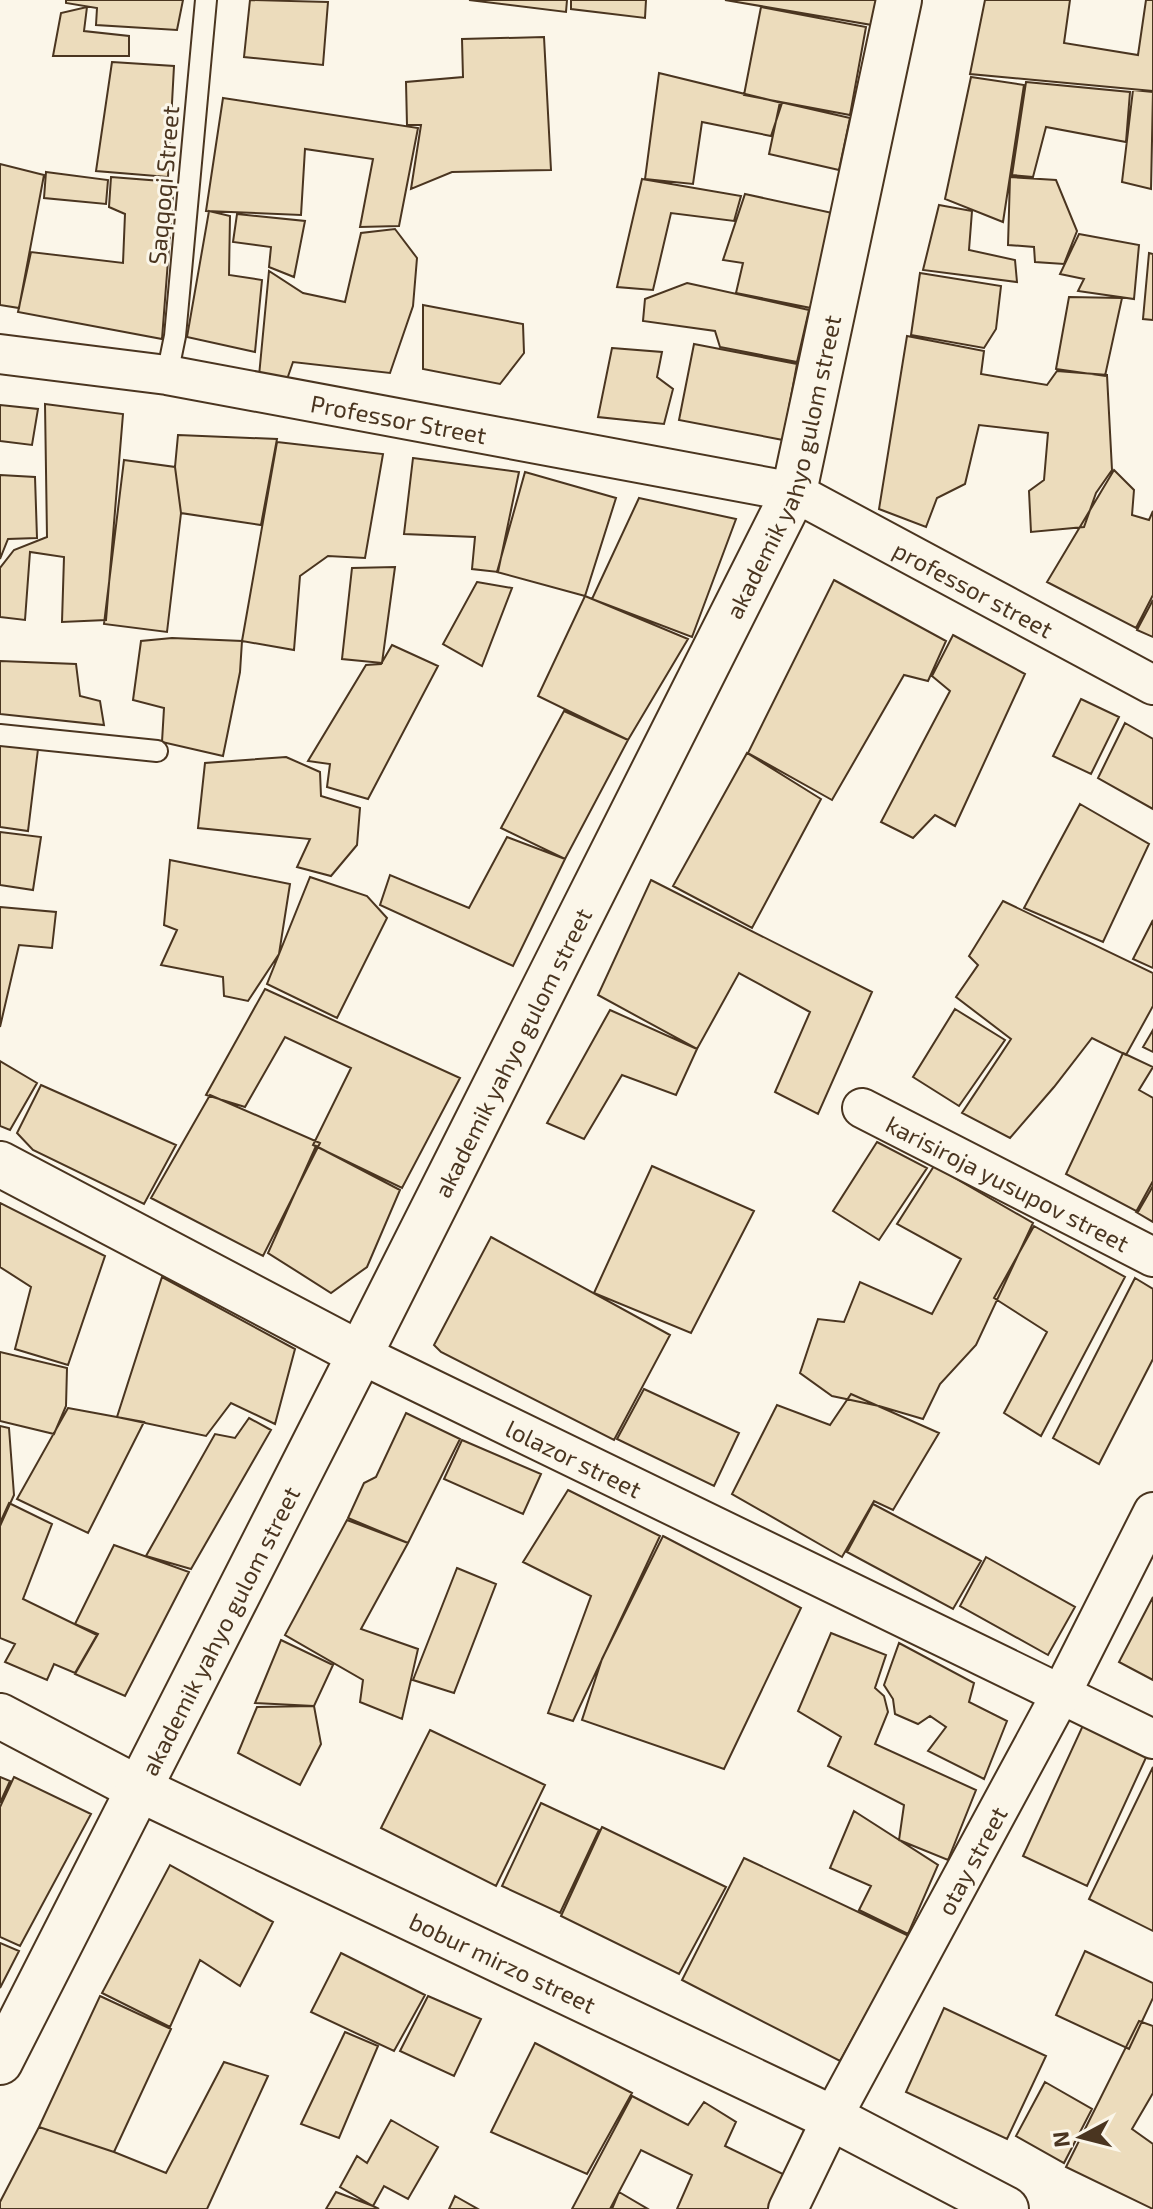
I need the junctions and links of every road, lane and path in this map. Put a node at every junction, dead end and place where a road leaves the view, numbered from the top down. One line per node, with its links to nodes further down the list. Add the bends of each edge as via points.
1 (206, 0): 4 (lane, Saqqoqi Street)
2 (899, 0): 5 (main road, akademik yahyo gulom street)
3 (0, 354): 4 (street, Professor Street)
4 (167, 375): 5 (street, Professor Street)
5 (794, 492): 6 (street, professor street); 12 (main road, akademik yahyo gulom street)
6 (1153, 685)
7 (0, 735): 8 (lane)
8 (157, 751)
9 (862, 1108): 11 (street, karisiroja yusupov street)
10 (0, 1164): 12 (main road, lolazor street)
11 (1153, 1257)
12 (360, 1354): 14 (street, lolazor street); 17 (main road, akademik yahyo gulom street)
13 (1153, 1512): 14 (street, otay street)
14 (1061, 1694): 16 (street, lolazor street); 19 (street, otay street)
15 (0, 1716): 17 (main road, bobur mirzo street)
16 (1153, 1739)
17 (139, 1789): 18 (main road, akademik yahyo gulom street); 19 (main road, bobur mirzo street)
18 (0, 2062)
19 (832, 2118): 20 (street, otay street); 21 (main road, bobur mirzo street)
20 (788, 2209)
21 (1006, 2209)

